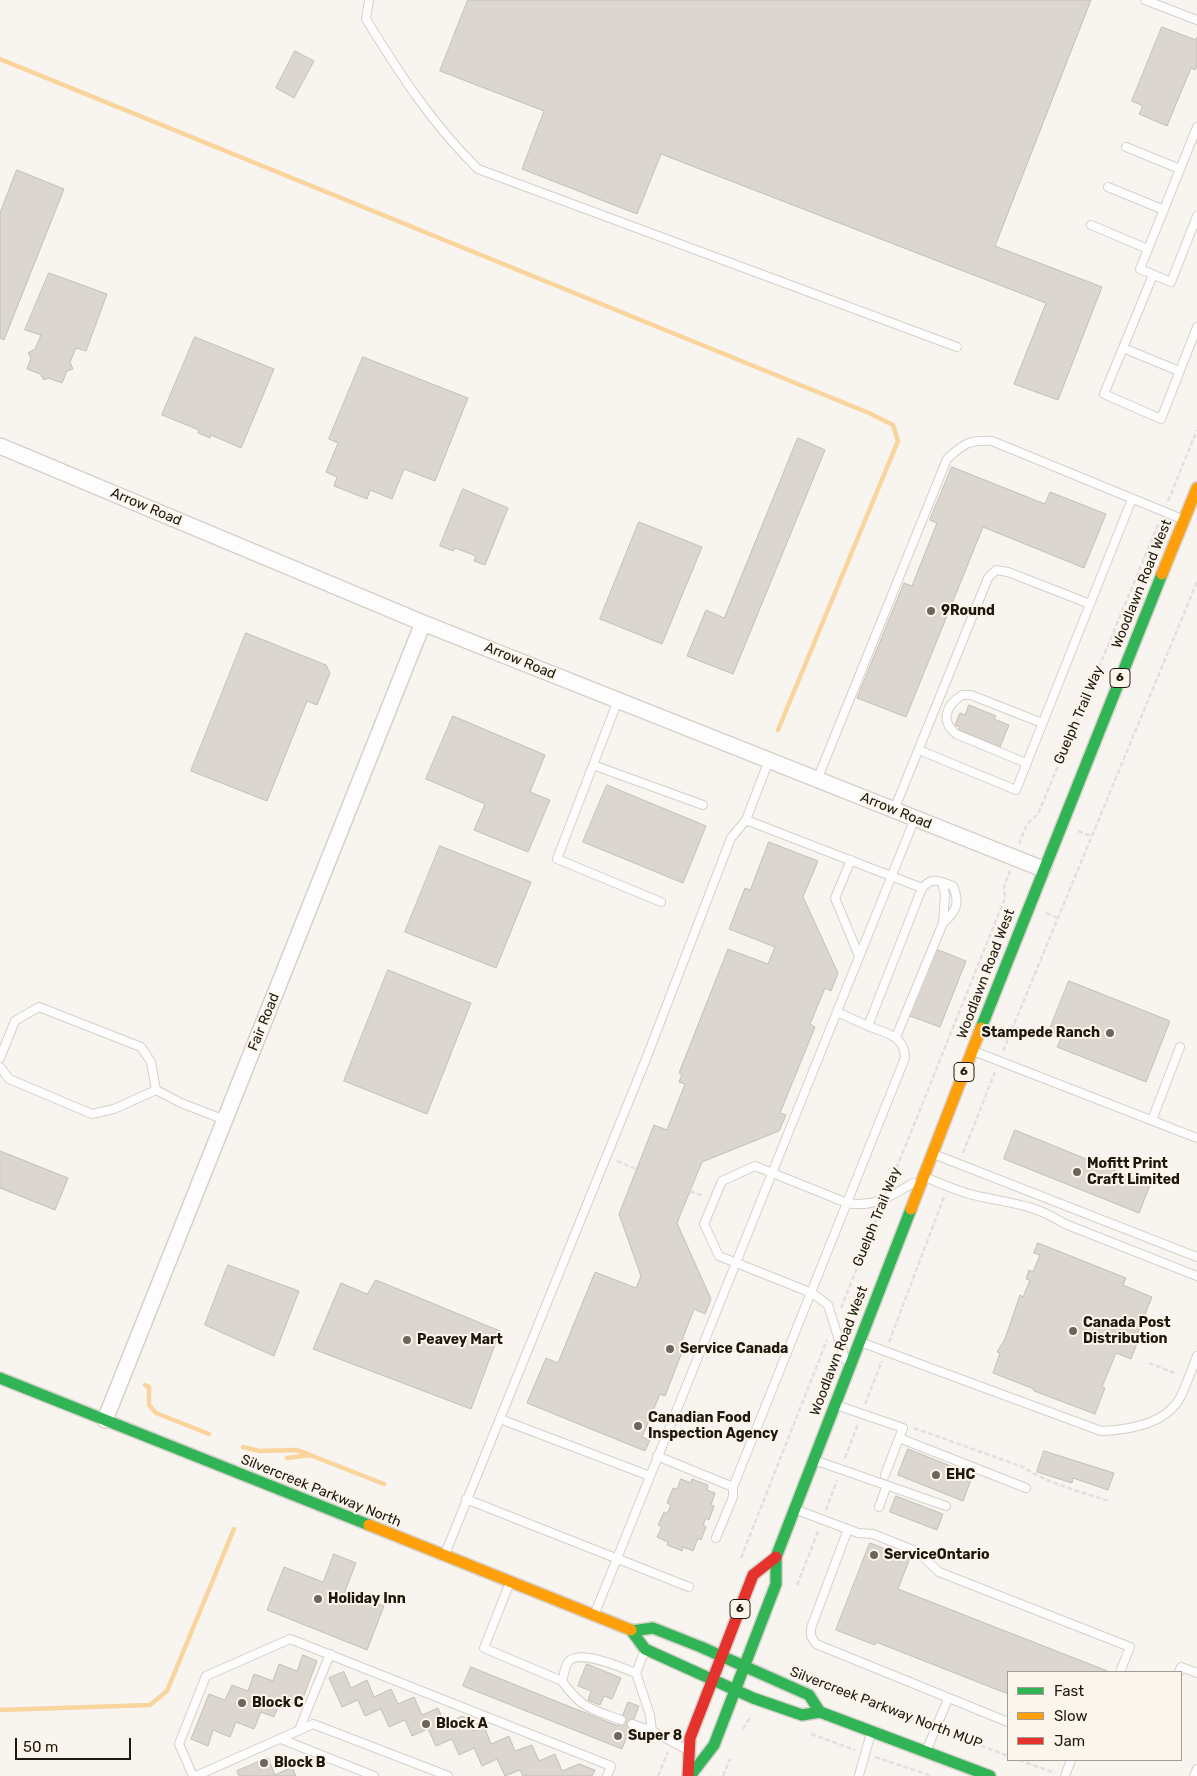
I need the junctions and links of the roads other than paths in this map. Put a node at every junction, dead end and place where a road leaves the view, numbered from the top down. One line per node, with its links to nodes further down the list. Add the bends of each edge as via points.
1 (369, 0): 14 (lane, via 366,19 401,75 451,143 478,170)
2 (1146, 0): 3 (lane)
3 (1197, 20)
4 (1197, 127): 6 (lane)
5 (1126, 147): 6 (lane)
6 (1180, 169): 8 (lane)
7 (1108, 187): 8 (lane)
8 (1164, 210): 11 (lane)
9 (1197, 216): 12 (lane, via 1171,282)
10 (1091, 225): 11 (lane)
11 (1148, 249): 12 (lane, via 1140,269)
12 (1153, 275): 15 (lane)
13 (1197, 327): 16 (lane)
14 (957, 347)
15 (1123, 348): 16 (lane); 16 (lane, via 1104,394 1161,420)
16 (1179, 371)
17 (0, 446): 22 (street, Arrow Road)
18 (1197, 488): 20 (main road, Woodlawn Road West / 6)
19 (1132, 499): 20 (lane); 21 (lane); 29 (lane, via 992,440 964,443 947,459)
20 (1184, 519): 35 (main road, Woodlawn Road West / 6)
21 (1090, 604): 24 (lane); 25 (lane, via 996,570 988,578)
22 (423, 623): 23 (street, Arrow Road); 50 (street, Fair Road)
23 (618, 700): 26 (street, Arrow Road); 28 (lane)
24 (1042, 723): 27 (lane); 27 (lane, via 972,695 962,695 948,707 948,728 956,734)
25 (919, 750): 27 (lane, via 1016,790); 31 (lane)
26 (769, 760): 29 (street, Arrow Road); 33 (lane)
27 (1026, 762)
28 (593, 765): 30 (lane); 39 (lane, via 557,859)
29 (817, 780): 31 (street, Arrow Road)
30 (703, 805)
31 (894, 810): 32 (street, Arrow Road)
32 (915, 818): 35 (street, Arrow Road); 36 (lane)
33 (746, 820): 34 (lane); 66 (lane, via 731,838)
34 (851, 860): 36 (lane); 41 (lane, via 835,898)
35 (1043, 869): 46 (main road, Woodlawn Road West / 6)
36 (892, 875): 38 (lane); 41 (lane)
37 (942, 882): 38 (lane, via 930,881); 40 (lane, via 945,895); 40 (lane, via 953,886 958,896 954,913)
38 (922, 888): 43 (lane)
39 (661, 902)
40 (943, 923): 44 (lane)
41 (859, 956): 42 (lane)
42 (837, 1012): 43 (lane); 54 (lane)
43 (868, 1026): 44 (lane)
44 (896, 1037): 56 (lane, via 903,1044 905,1058)
45 (1180, 1047): 51 (lane)
46 (972, 1051): 51 (lane); 53 (main road, Woodlawn Road West / 6)
47 (0, 1058): 49 (lane, via 15,1021 39,1007 142,1047 151,1062)
48 (0, 1067): 49 (lane, via 9,1079 92,1114 114,1109)
49 (156, 1090): 50 (lane)
50 (225, 1120): 67 (street, Fair Road)
51 (1152, 1120): 52 (lane)
52 (1197, 1138)
53 (932, 1153): 55 (main road, Woodlawn Road West / 6); 57 (lane)
54 (772, 1173): 56 (lane); 58 (lane); 58 (lane, via 755,1166 722,1181 704,1224 719,1256)
55 (923, 1176): 56 (lane, via 884,1201 859,1206); 59 (lane, via 980,1197 1028,1205 1065,1224); 61 (main road, Woodlawn Road West / 6)
56 (848, 1203): 60 (lane)
57 (1197, 1257)
58 (736, 1262): 60 (lane); 69 (lane)
59 (1197, 1276)
60 (812, 1293): 63 (lane, via 828,1304); 74 (lane)
61 (858, 1342): 62 (lane, via 1101,1431 1146,1424 1166,1412 1180,1398); 63 (main road, Woodlawn Road West / 6)
62 (1197, 1356)
63 (848, 1368): 65 (main road, Woodlawn Road West / 6)
64 (0, 1378): 67 (main road, Silvercreek Parkway North)
65 (835, 1404): 68 (lane, via 903,1428); 70 (main road, Woodlawn Road West / 6)
66 (500, 1419): 72 (lane); 76 (lane)
67 (105, 1420): 82 (main road, Silvercreek Parkway North)
68 (899, 1438): 71 (lane); 75 (lane)
69 (657, 1456): 72 (lane); 74 (lane)
70 (813, 1460): 73 (lane); 79 (main road, Woodlawn Road West / 6)
71 (885, 1475)
72 (650, 1476): 84 (lane)
73 (887, 1485): 77 (lane); 78 (lane)
74 (732, 1487): 81 (lane, via 733,1497)
75 (1026, 1488)
76 (466, 1499): 82 (lane); 84 (lane)
77 (946, 1506)
78 (879, 1507)
79 (794, 1509): 80 (lane); 83 (main road, Woodlawn Road West / 6)
80 (848, 1529): 93 (lane, via 874,1534 918,1552 939,1572 1130,1647); 100 (lane, via 811,1636 824,1649)
81 (716, 1538)
82 (444, 1555): 85 (main road, Silvercreek Parkway North)
83 (776, 1557): 91 (main road, Woodlawn Road West / 6, via 753,1575); 92 (main road, Woodlawn Road West / 6, via 776,1584)
84 (616, 1559): 86 (lane); 87 (lane)
85 (510, 1581): 87 (main road, Silvercreek Parkway North); 98 (lane, via 484,1648)
86 (689, 1587)
87 (594, 1615): 88 (main road, Silvercreek Parkway North)
88 (632, 1631): 89 (main road, Silvercreek Parkway North); 91 (main road, Silvercreek Parkway North, via 653,1628)
89 (645, 1648): 95 (lane); 97 (main road, Silvercreek Parkway North)
90 (330, 1654): 105 (lane); 113 (lane, via 290,1639 206,1676 178,1744); 116 (lane, via 611,1766)
91 (722, 1657): 92 (main road, Silvercreek Parkway North); 97 (main road, Woodlawn Road West / 6)
92 (744, 1668): 99 (main road, Woodlawn Road West / 6); 101 (main road, Silvercreek Parkway North, via 809,1696)
93 (1120, 1671)
94 (1179, 1671): 96 (lane, via 1181,1667)
95 (636, 1673): 98 (lane, via 584,1656 574,1657 568,1662); 106 (lane)
96 (1197, 1673)
97 (713, 1679): 99 (main road, Silvercreek Parkway North); 109 (main road, Woodlawn Road West / 6, via 690,1738)
98 (562, 1681): 102 (lane, via 574,1698 586,1707)
99 (736, 1690): 101 (main road, Silvercreek Parkway North, via 802,1715); 117 (main road, Woodlawn Road West / 6, via 714,1745)
100 (948, 1699): 103 (lane); 110 (lane)
101 (820, 1712): 107 (main road, Silvercreek Parkway North)
102 (621, 1720)
103 (1007, 1722)
104 (632, 1724): 106 (lane)
105 (300, 1730): 108 (lane); 115 (lane, via 313,1724)
106 (652, 1731): 109 (lane)
107 (872, 1731): 110 (main road, Silvercreek Parkway North); 118 (lane)
108 (281, 1739): 113 (lane); 114 (lane)
109 (690, 1751): 117 (main road, Woodlawn Road West / 6)
110 (926, 1751): 119 (main road, Silvercreek Parkway North)
111 (1071, 1761): 120 (lane)
112 (1197, 1769): 121 (lane)
113 (195, 1776)
114 (374, 1776)
115 (448, 1776)
116 (607, 1776)
117 (689, 1776)
118 (858, 1776)
119 (990, 1776)
120 (1064, 1776)
121 (1194, 1776)

